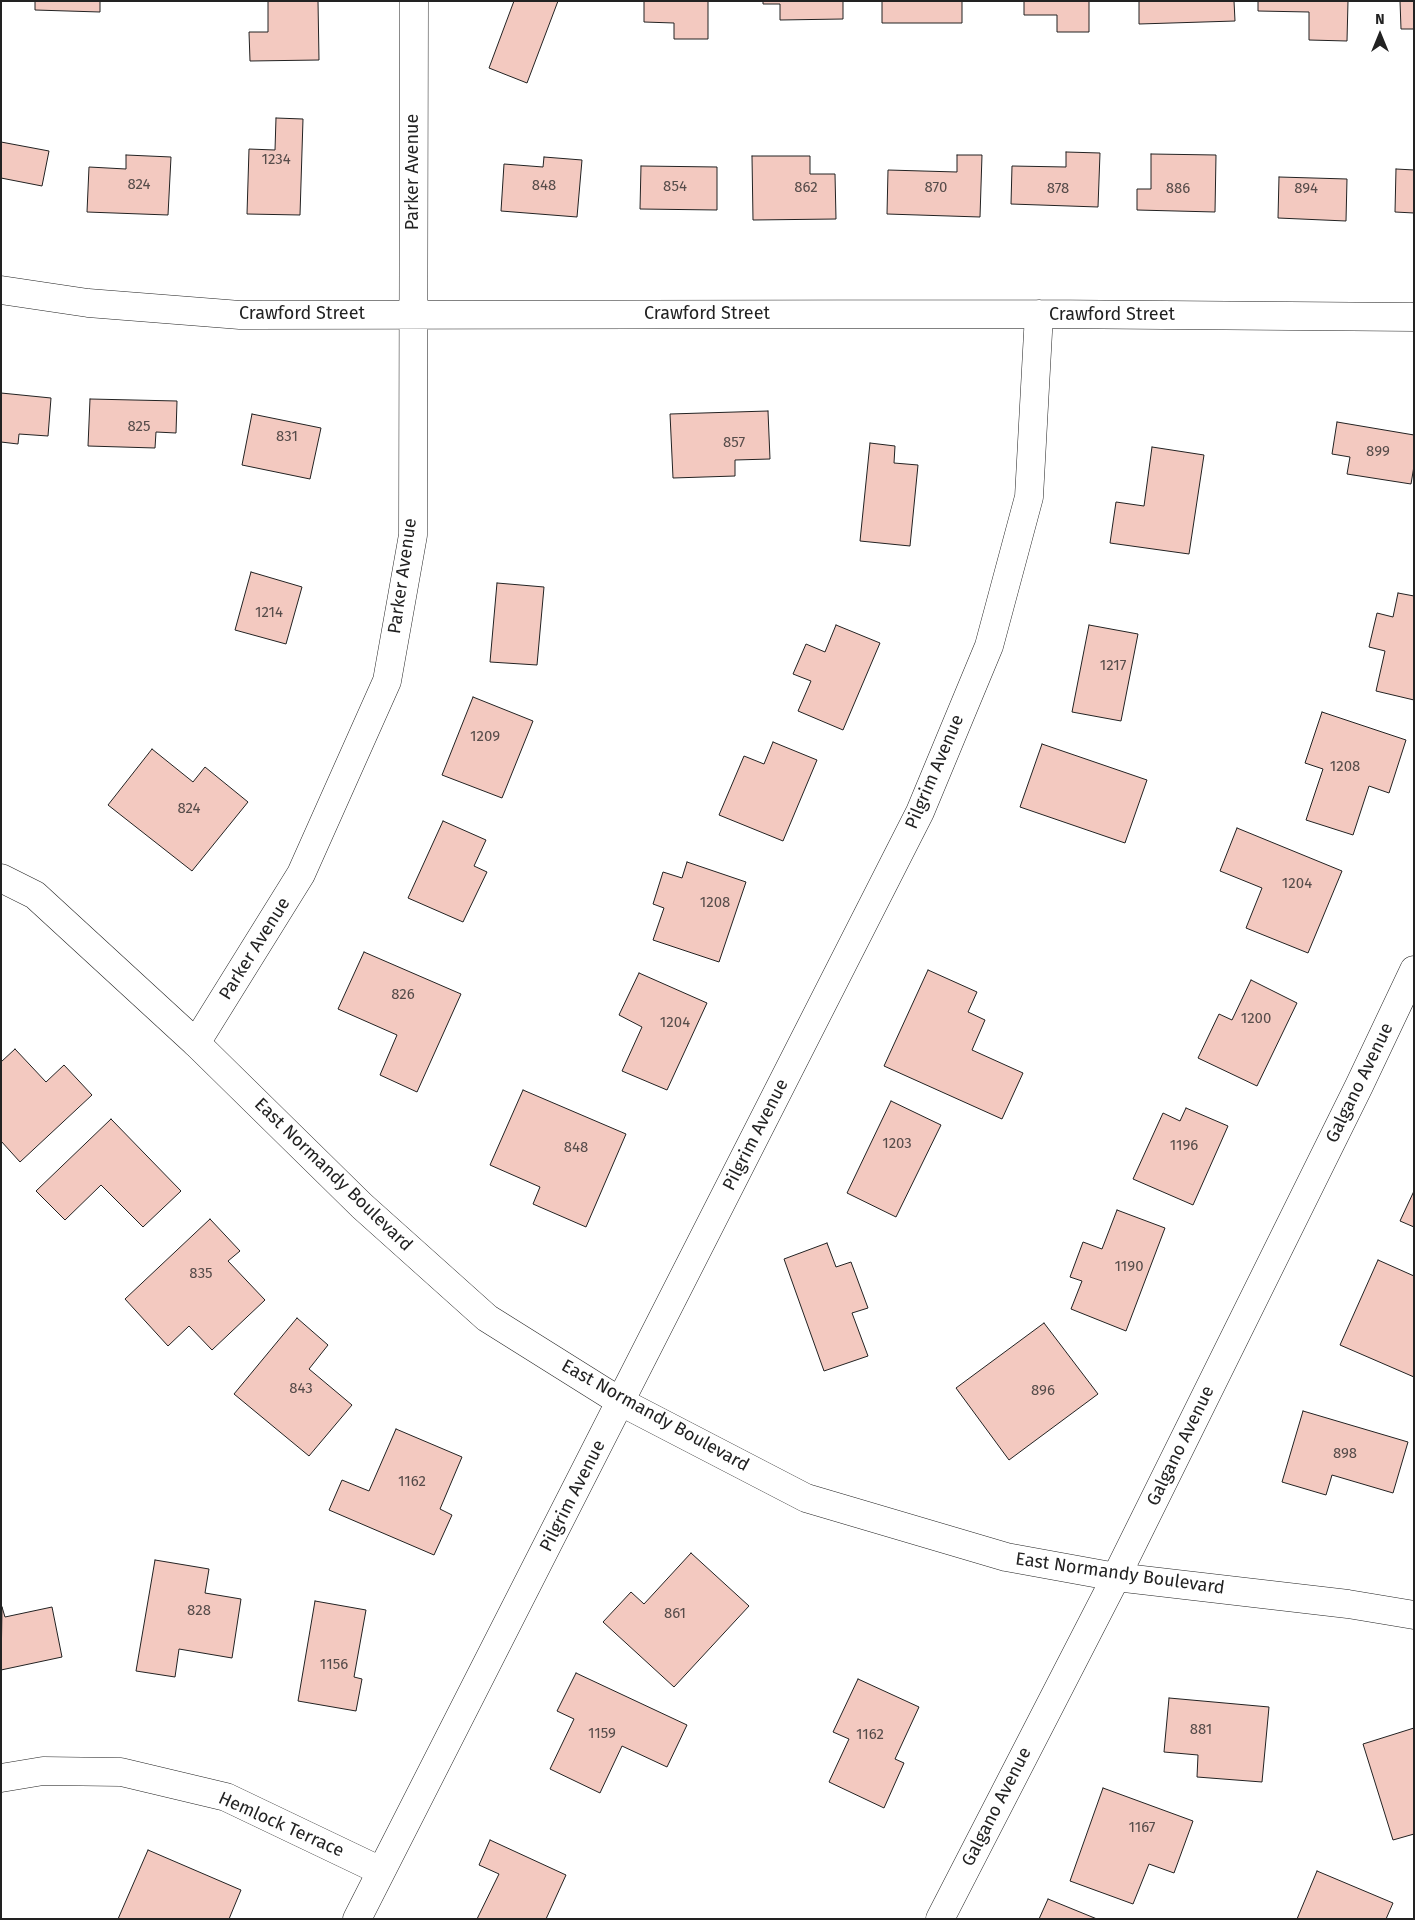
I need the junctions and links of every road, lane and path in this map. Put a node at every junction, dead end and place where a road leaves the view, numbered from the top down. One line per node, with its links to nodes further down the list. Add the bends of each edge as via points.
1 (414, 1): 3 (street, Parker Avenue)
2 (1, 290): 3 (street, Crawford Street, via 88,303 240,315)
3 (413, 314): 4 (street, Crawford Street); 8 (street, Parker Avenue, via 413,535 387,681 301,874)
4 (1039, 314): 5 (street, Crawford Street); 9 (street, Pilgrim Avenue, via 1029,497 989,646 920,812)
5 (1414, 317)
6 (1, 878): 8 (street, East Normandy Boulevard, via 35,895)
7 (1414, 970): 10 (street, Galgano Avenue)
8 (196, 1042): 9 (street, East Normandy Boulevard, via 362,1206 487,1318)
9 (621, 1402): 10 (street, East Normandy Boulevard, via 806,1498 1006,1557); 13 (street, Pilgrim Avenue)
10 (1116, 1577): 11 (street, East Normandy Boulevard, via 1348,1604); 15 (street, Galgano Avenue)
11 (1414, 1615)
12 (1, 1778): 13 (street, Hemlock Terrace, via 43,1771 121,1772 226,1797)
13 (381, 1872): 14 (street, Pilgrim Avenue)
14 (357, 1919)
15 (940, 1919)

